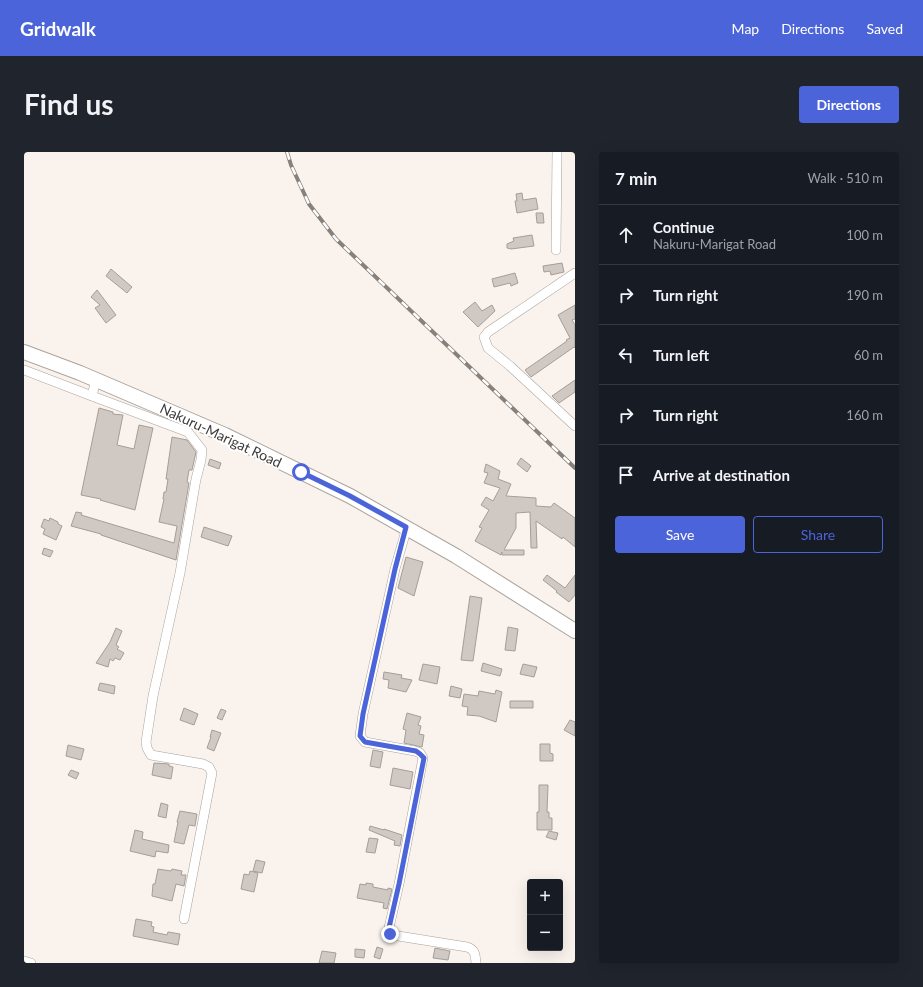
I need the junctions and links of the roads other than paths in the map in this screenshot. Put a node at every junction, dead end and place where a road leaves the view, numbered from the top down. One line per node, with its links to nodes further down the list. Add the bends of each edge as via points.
1 (557, 152): 2 (street)
2 (556, 250)
3 (575, 273): 8 (street, via 484,337 488,348)
4 (24, 352): 6 (main road, Nakuru-Marigat Road)
5 (24, 370): 7 (street)
6 (96, 379): 7 (street); 9 (main road, Nakuru-Marigat Road, via 225,435 350,496)
7 (92, 396): 11 (street, via 188,432 202,450 146,742 151,755 203,764 209,767 212,773)
8 (575, 426)
9 (406, 527): 10 (main road, Nakuru-Marigat Road); 14 (street, via 360,736 365,742 416,751 424,758 388,932 392,935 472,949)
10 (575, 631)
11 (184, 919)
12 (24, 962): 13 (street)
13 (31, 963)
14 (476, 963)

